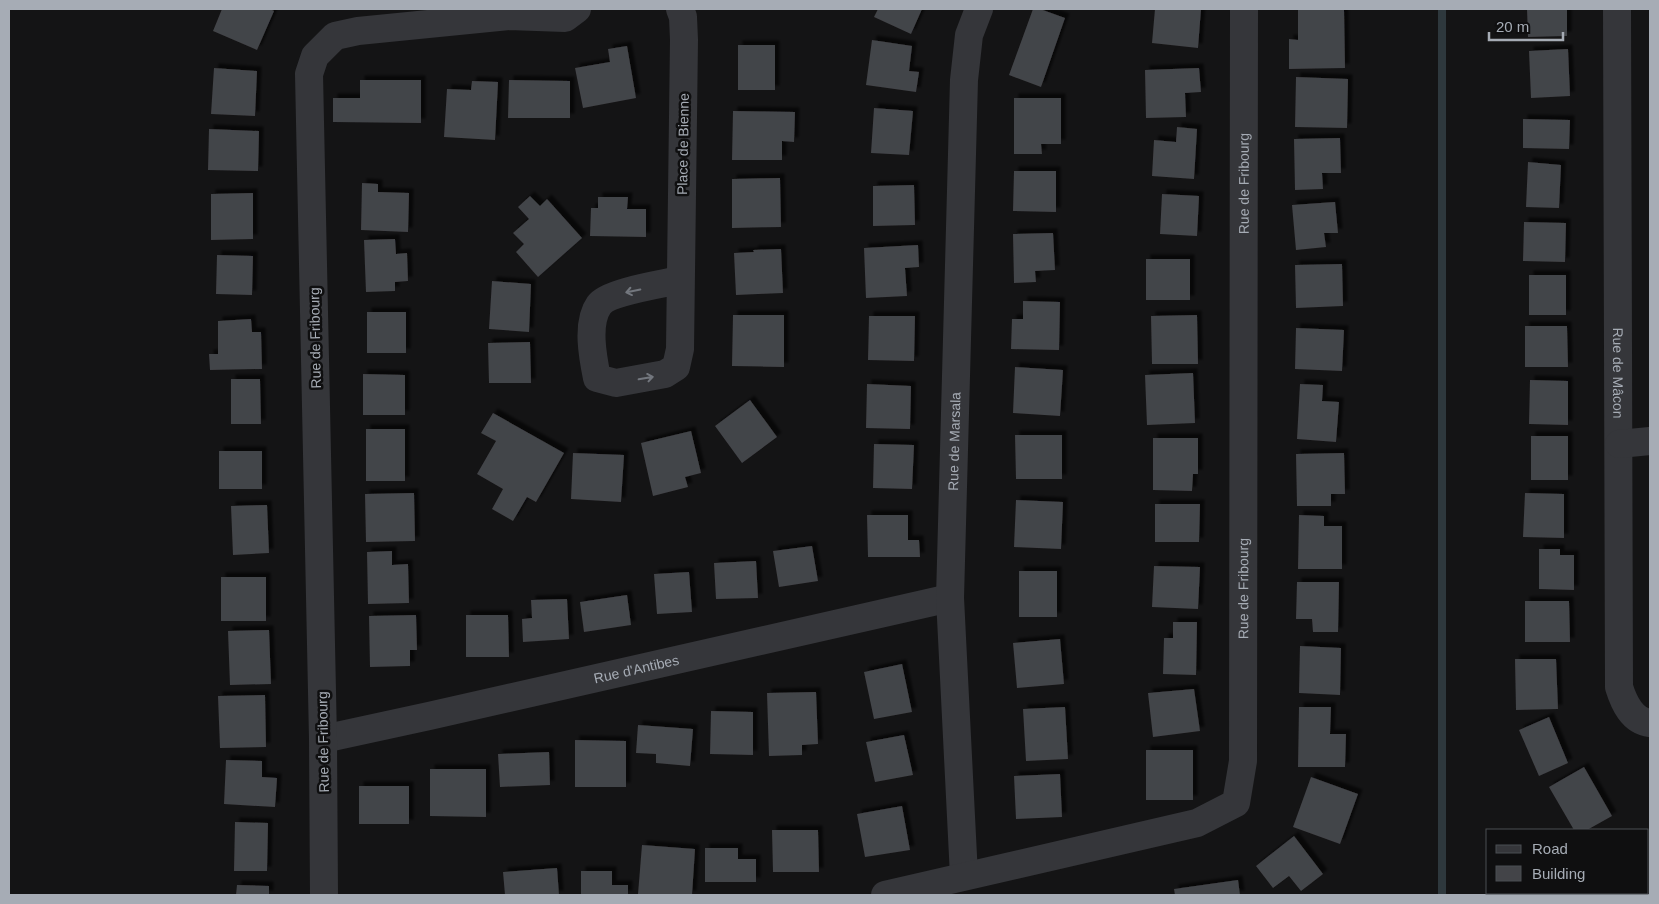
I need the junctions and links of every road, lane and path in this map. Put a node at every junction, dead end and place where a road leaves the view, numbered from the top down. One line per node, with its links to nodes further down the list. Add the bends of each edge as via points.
1 (577, 9): 11 (street, Rue de Fribourg, via 565,18 509,16 358,31 335,36 315,56 309,74)
2 (680, 9): 6 (street, Place de Bienne, via 684,40)
3 (979, 9): 9 (street, Rue de Marsala, via 969,35 964,80)
4 (1244, 9): 12 (street, Rue de Fribourg, via 1243,761 1236,803 1197,823)
5 (1617, 9): 8 (street, Rue de Mâcon)
6 (680, 280)
7 (1650, 441): 8 (street)
8 (1619, 444): 10 (street, Rue de Mâcon, via 1619,687 1623,702 1633,715)
9 (950, 598): 11 (street, Rue d'Antibes); 12 (street, Rue de Marsala)
10 (1650, 723)
11 (323, 739): 13 (street, Rue de Fribourg)
12 (964, 876): 14 (street, Rue de Fribourg)
13 (324, 895)
14 (885, 895)

